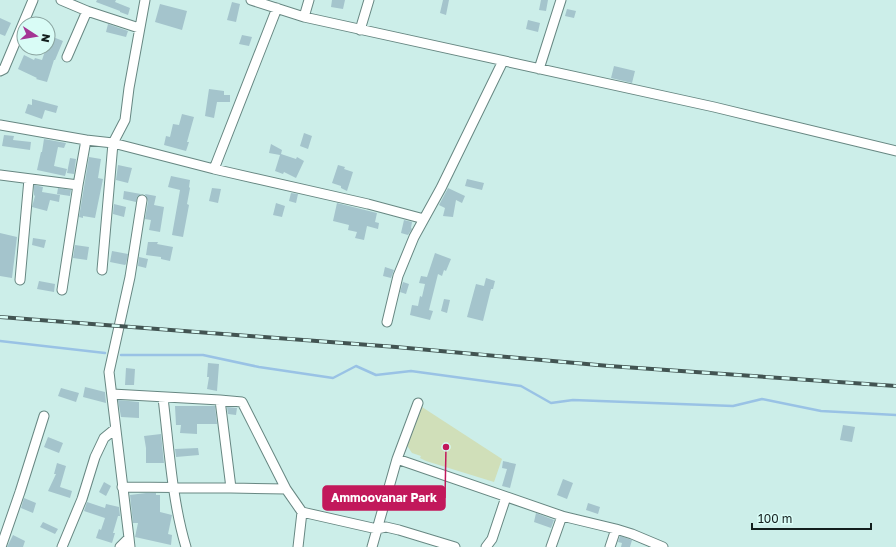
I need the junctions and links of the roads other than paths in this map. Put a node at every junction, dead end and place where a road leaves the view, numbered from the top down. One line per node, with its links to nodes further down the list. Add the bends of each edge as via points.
1 (33, 0): 16 (street, via 4,70)
2 (62, 0): 9 (street)
3 (145, 0): 11 (street)
4 (251, 0): 8 (street)
5 (309, 0): 10 (street)
6 (369, 0): 12 (street)
7 (561, 0): 15 (street)
8 (277, 8): 10 (street); 21 (street)
9 (88, 11): 11 (street); 13 (street)
10 (304, 17): 12 (street)
11 (139, 28): 19 (street, via 125,120)
12 (360, 30): 14 (street)
13 (67, 57)
14 (503, 61): 15 (street); 26 (street)
15 (539, 69): 20 (street, via 714,107)
16 (0, 71)
17 (0, 126): 18 (street)
18 (86, 140): 19 (street); 24 (street)
19 (113, 144): 21 (street); 27 (street)
20 (896, 151)
21 (214, 169): 26 (street)
22 (0, 174): 23 (street)
23 (29, 179): 24 (street); 28 (street)
24 (78, 185): 29 (street)
25 (142, 200): 31 (street, via 130,277 109,372)
26 (424, 218): 30 (street, via 398,276)
27 (102, 270)
28 (20, 280)
29 (62, 290)
30 (387, 322)
31 (112, 394): 32 (street); 36 (street)
32 (163, 398): 33 (street); 39 (street)
33 (220, 400): 40 (street); 41 (street, via 242,402)
34 (418, 403): 37 (street)
35 (44, 416): 48 (street)
36 (115, 429): 38 (street); 49 (street, via 104,438 95,457 82,499)
37 (397, 459): 42 (street); 45 (street)
38 (122, 487): 39 (street); 47 (street)
39 (174, 488): 40 (street); 51 (street)
40 (231, 488): 41 (street)
41 (286, 489): 43 (street)
42 (506, 497): 44 (street); 55 (street, via 492,539)
43 (302, 512): 45 (street); 52 (street)
44 (562, 516): 46 (street); 56 (street)
45 (377, 529): 53 (street); 54 (street, via 386,527 399,530)
46 (616, 529): 57 (street); 58 (street)
47 (129, 542): 50 (street)
48 (1, 547)
49 (62, 547)
50 (120, 547)
51 (186, 547)
52 (298, 547)
53 (372, 547)
54 (455, 547)
55 (486, 547)
56 (552, 547)
57 (610, 547)
58 (663, 547)

